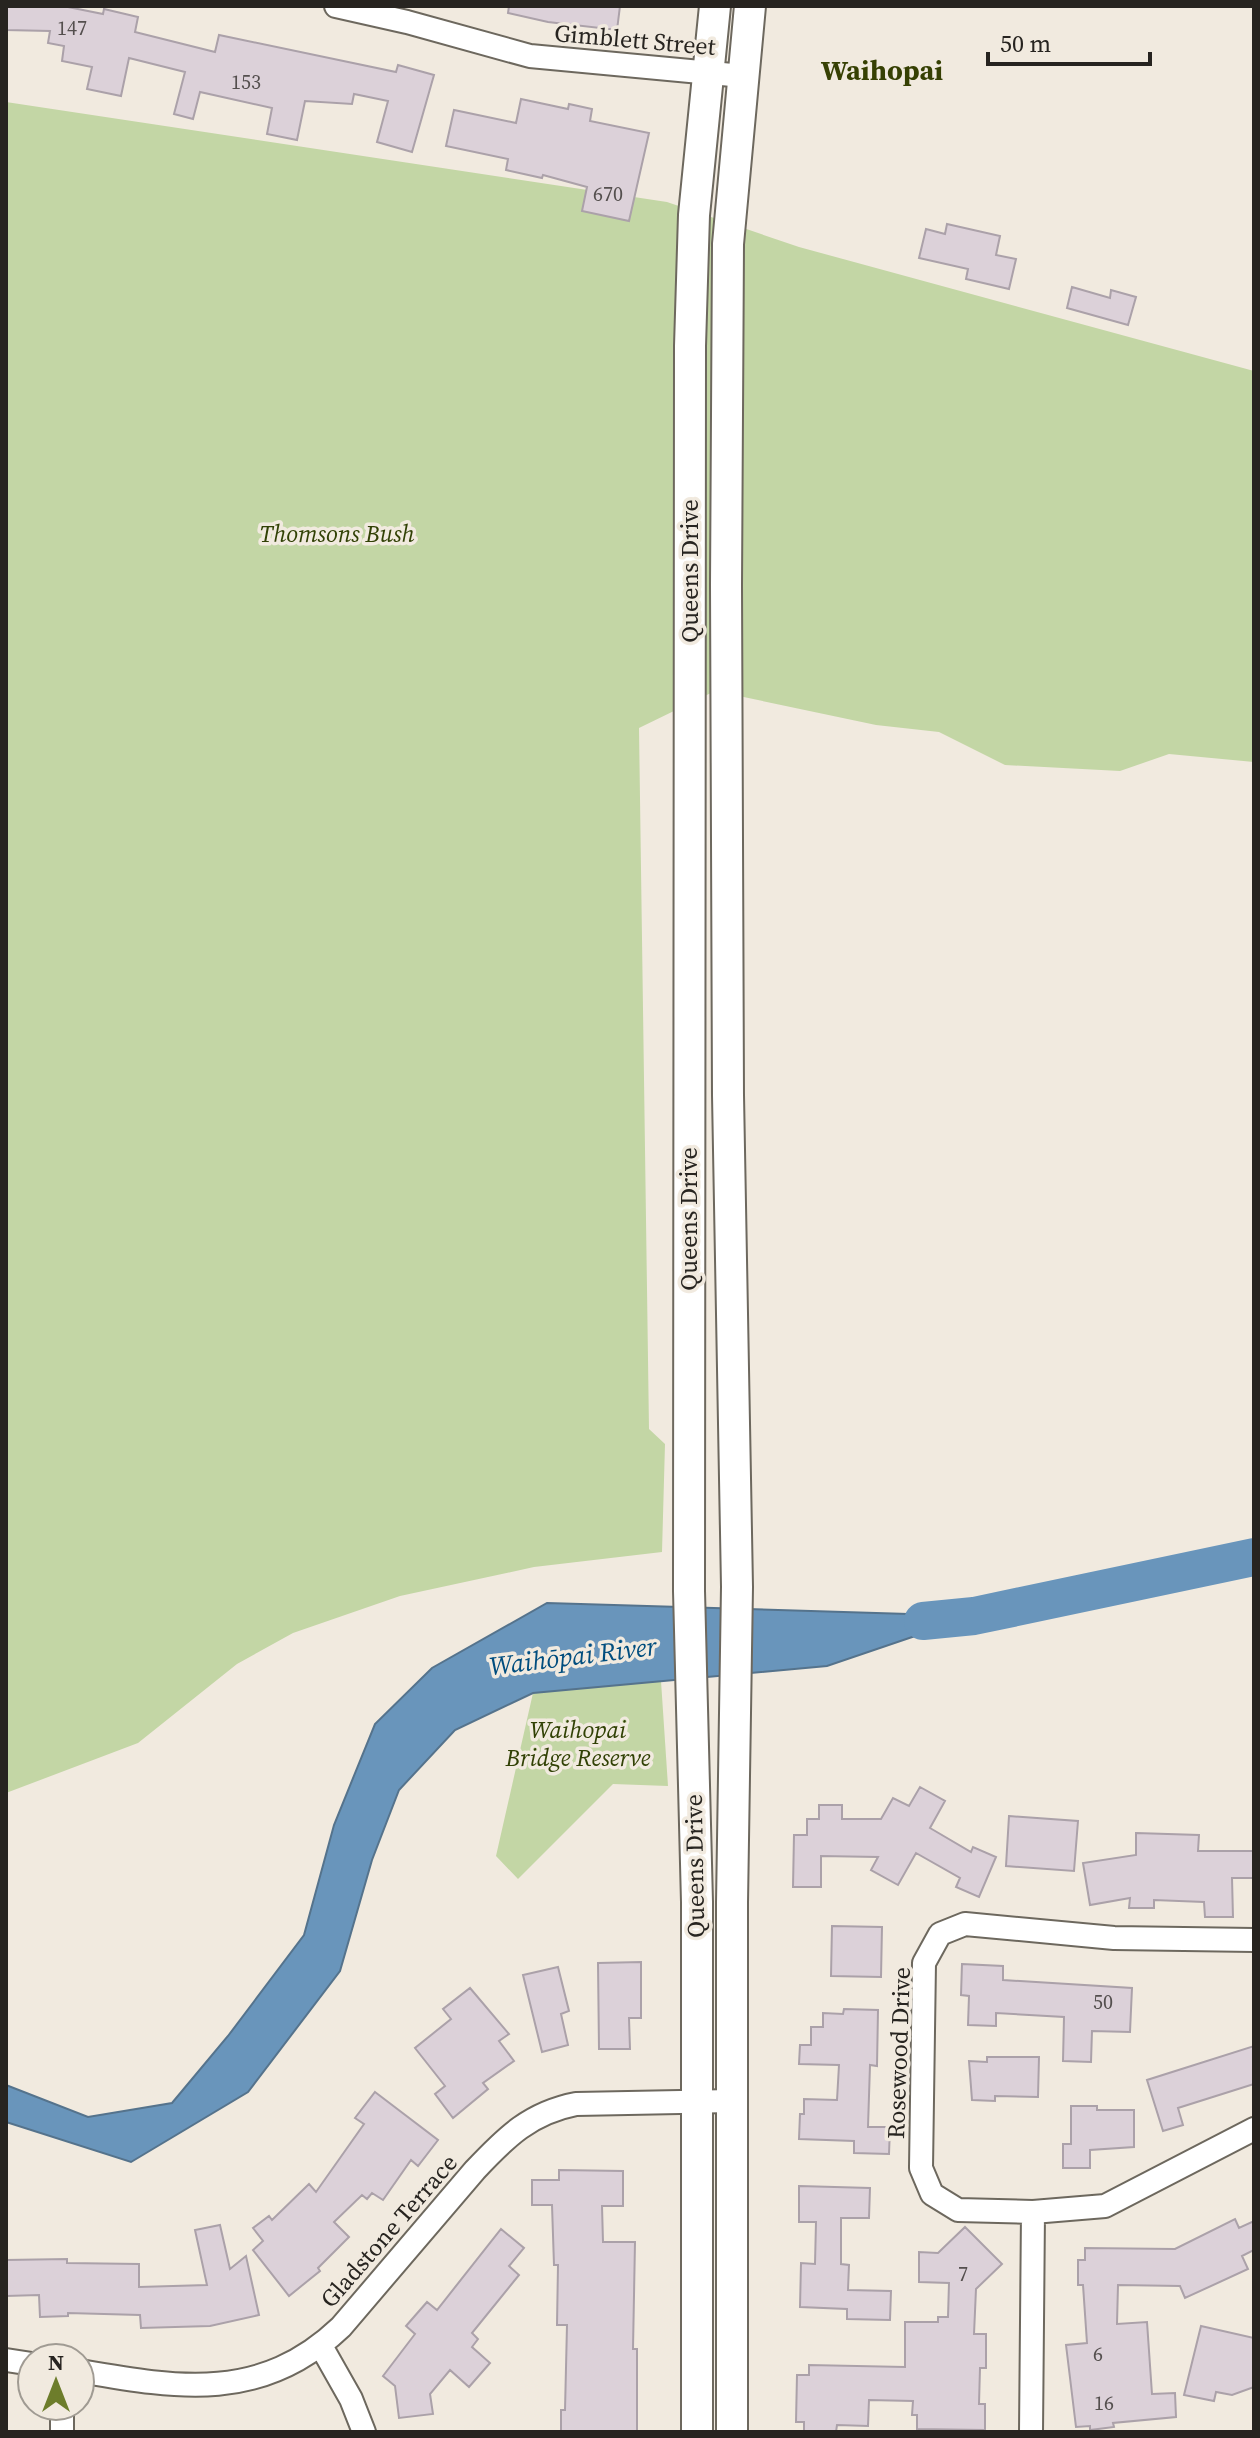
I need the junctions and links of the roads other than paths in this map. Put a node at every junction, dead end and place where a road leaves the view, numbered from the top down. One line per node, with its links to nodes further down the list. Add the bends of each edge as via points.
1 (336, 6): 4 (street, Gimblett Street)
2 (715, 6): 5 (main road, Queens Drive)
3 (750, 6): 6 (main road, Queens Drive)
4 (408, 14): 5 (street, Gimblett Street, via 530,56)
5 (708, 72): 6 (street, Gimblett Street); 7 (main road, Queens Drive, via 694,215 690,346)
6 (743, 76): 8 (main road, Queens Drive, via 728,244)
7 (689, 1095): 8 (main road); 10 (main road, Queens Drive, via 689,1591)
8 (728, 1095): 11 (main road, Queens Drive, via 737,1587)
9 (1254, 1940): 13 (street, Rosewood Drive, via 1114,1938 965,1924 940,1934 924,1963 921,2168 932,2194 958,2210)
10 (698, 2101): 11 (street, Gladstone Terrace); 14 (street, Gladstone Terrace, via 576,2104 533,2118 495,2149); 17 (main road, Queens Drive)
11 (732, 2101): 18 (main road, Queens Drive)
12 (1254, 2129): 13 (street, Rosewood Drive, via 1105,2206)
13 (1033, 2212): 19 (street)
14 (321, 2346): 15 (street, Gladstone Terrace, via 287,2365 208,2387); 16 (street)
15 (96, 2374)
16 (364, 2432)
17 (697, 2432)
18 (732, 2432)
19 (1031, 2432)

